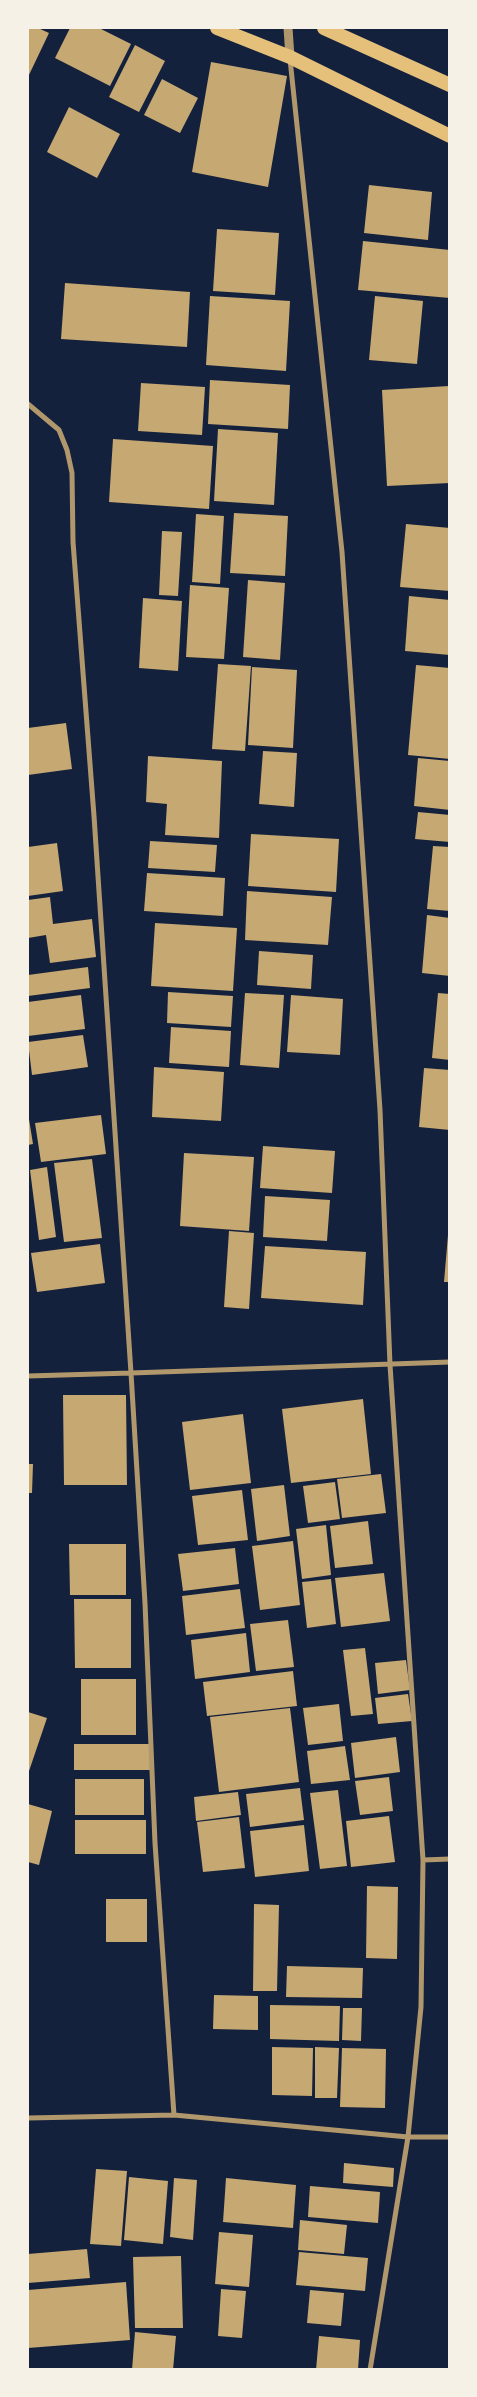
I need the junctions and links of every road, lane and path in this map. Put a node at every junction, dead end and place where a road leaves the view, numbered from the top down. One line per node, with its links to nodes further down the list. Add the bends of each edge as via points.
1 (217, 28): 4 (highway)
2 (288, 28): 4 (street)
3 (324, 28): 5 (highway)
4 (290, 57): 6 (highway); 9 (street, via 342,561 380,1110)
5 (450, 85)
6 (450, 136)
7 (28, 404): 10 (street, via 59,430 72,473 73,542)
8 (450, 1362): 9 (street)
9 (390, 1365): 10 (street); 13 (street)
10 (131, 1373): 11 (street); 14 (street, via 155,1843)
11 (28, 1376)
12 (450, 1858): 13 (street)
13 (423, 1860): 16 (street, via 421,2007)
14 (174, 2116): 15 (street); 16 (street)
15 (28, 2118)
16 (408, 2137): 17 (street); 18 (street)
17 (450, 2137)
18 (370, 2370)

